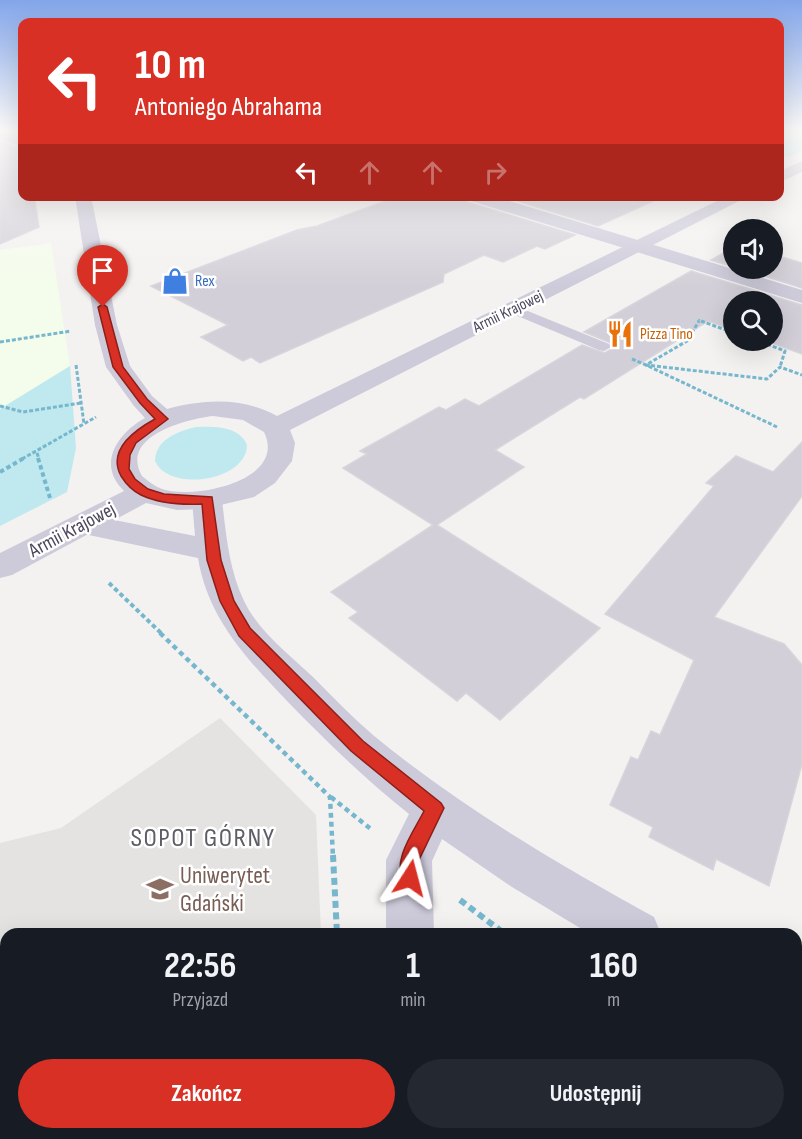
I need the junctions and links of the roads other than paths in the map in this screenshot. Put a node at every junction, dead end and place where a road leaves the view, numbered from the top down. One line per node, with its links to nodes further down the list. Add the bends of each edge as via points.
1 (84, 201): 8 (street, via 106,325 118,367)
2 (490, 201): 4 (street)
3 (731, 201): 4 (street, Armii Krajowej)
4 (639, 247): 5 (street); 6 (street, Armii Krajowej)
5 (802, 297)
6 (513, 309): 7 (lane); 9 (street, Armii Krajowej)
7 (604, 347)
8 (162, 419): 9 (street, via 213,408 260,416); 10 (street, via 131,441 124,455 126,475)
9 (275, 427): 11 (street, via 283,443 279,460 264,478 239,492)
10 (144, 492): 11 (street, via 184,501); 12 (street, Armii Krajowej)
11 (207, 500): 13 (street)
12 (84, 524): 13 (street); 14 (street, Armii Krajowej)
13 (213, 550): 15 (street, via 227,601 244,632 357,746)
14 (0, 567)
15 (435, 808): 16 (street, via 409,860); 17 (street, via 572,898)
16 (410, 928)
17 (626, 928)

